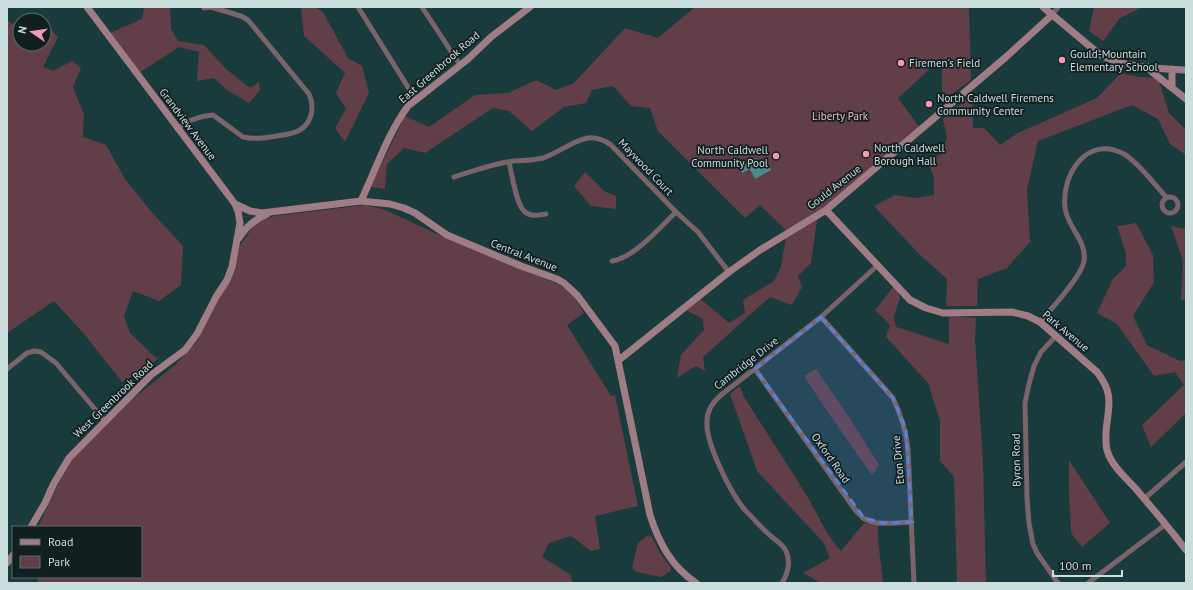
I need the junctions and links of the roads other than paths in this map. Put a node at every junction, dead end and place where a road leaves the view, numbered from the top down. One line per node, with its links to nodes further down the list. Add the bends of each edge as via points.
1 (87, 7): 16 (street, Grandview Avenue)
2 (208, 7): 16 (street, via 248,20 309,94 313,111 307,123 298,131 267,138 243,137 213,116 195,118)
3 (358, 7): 15 (street)
4 (422, 7): 9 (street)
5 (530, 7): 9 (street, East Greenbrook Road)
6 (1042, 7): 8 (street)
7 (1058, 7): 8 (street)
8 (1052, 15): 10 (street, via 1109,60); 22 (street, Gould Avenue)
9 (460, 65): 15 (street, East Greenbrook Road)
10 (1148, 67): 11 (street); 13 (street)
11 (1172, 69): 12 (street); 13 (street)
12 (1186, 70)
13 (1172, 88): 14 (street)
14 (1186, 98)
15 (416, 100): 20 (street, East Greenbrook Road, via 401,116)
16 (177, 129): 21 (street, Grandview Avenue)
17 (509, 162): 18 (street, Maywood Court); 23 (street, Maywood Court, via 543,158 587,138 602,140 611,145); 25 (street, via 519,202 524,211 530,214)
18 (454, 177)
19 (1166, 197): 31 (street, via 1133,161 1122,153 1098,150 1080,159 1069,178 1065,190 1065,203 1069,223 1084,249 1084,263 1078,275)
20 (360, 201): 24 (street, Central Avenue); 33 (street, Central Avenue, via 383,202 404,208 447,235 561,281 577,295 610,339)
21 (235, 204): 24 (street, via 256,212); 26 (street, West Greenbrook Road, via 240,223)
22 (826, 210): 28 (street, Park Avenue); 29 (street, Gould Avenue)
23 (676, 212): 27 (street, via 645,242 622,258); 29 (street, Maywood Court, via 698,232)
24 (269, 213): 26 (street, via 247,227)
25 (546, 214)
26 (238, 239): 36 (street, West Greenbrook Road, via 227,280 190,343 181,354 154,372)
27 (612, 261)
28 (878, 265): 30 (street, Cambridge Drive); 31 (street, Park Avenue, via 910,300 926,308 951,314 1017,313)
29 (729, 272): 33 (street, Gould Avenue)
30 (821, 317): 35 (street, Cambridge Drive); 39 (street, Eton Drive, via 893,398 900,412 908,448)
31 (1040, 322): 32 (street, Park Avenue)
32 (1056, 336): 38 (street, Park Avenue, via 1102,379 1110,408 1105,446 1108,455); 46 (street, Byron Road, via 1041,352 1034,366 1025,403 1029,523 1037,553)
33 (619, 360): 43 (street, Central Avenue, via 656,535 674,565)
34 (7, 369): 36 (street, via 27,353 41,352 56,363)
35 (755, 369): 39 (street, Oxford Road, via 856,511 873,522); 44 (street, Cambridge Drive, via 715,400 709,410 707,427 716,458 734,494 744,509 786,551 789,566)
36 (105, 421): 41 (street, West Greenbrook Road, via 66,463)
37 (1186, 462): 38 (street)
38 (1144, 499): 40 (street, Park Avenue)
39 (912, 522): 45 (street, Eton Drive)
40 (1166, 524): 42 (street, Park Avenue); 47 (street)
41 (31, 526)
42 (1186, 550)
43 (696, 583)
44 (782, 583)
45 (914, 583)
46 (1058, 583)
47 (1088, 583)

